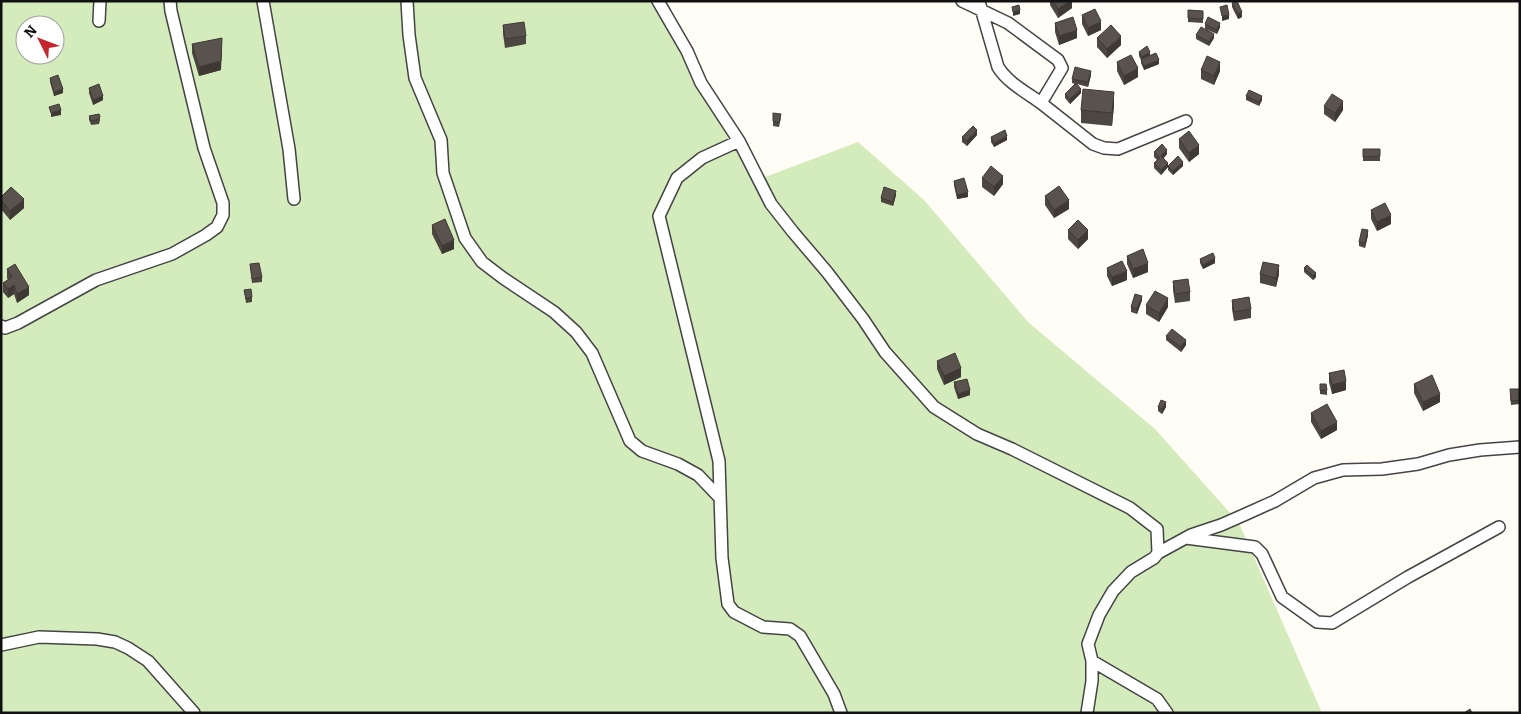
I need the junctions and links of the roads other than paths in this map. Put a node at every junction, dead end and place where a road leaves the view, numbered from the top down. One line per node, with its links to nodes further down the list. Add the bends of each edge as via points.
1 (100, 1): 8 (street)
2 (170, 1): 13 (street, via 204,148 223,202 224,216 206,236 172,254 96,280 6,328)
3 (263, 1): 12 (street, via 289,149)
4 (408, 1): 15 (street, via 415,78 441,140 443,173 465,238 482,262 554,312 576,332 592,353 630,441 642,451 698,475)
5 (658, 1): 11 (street, via 687,51 701,84)
6 (962, 1): 7 (street)
7 (980, 5): 9 (street, via 998,67 1007,79); 9 (street, via 1058,60 1062,68)
8 (99, 21)
9 (1041, 103): 10 (street, via 1093,144 1104,148 1118,148)
10 (1186, 122)
11 (739, 141): 15 (street, via 702,158 677,178 659,216 719,461); 18 (street, via 771,204 827,272 885,352 934,407 977,434 1130,508 1157,529)
12 (294, 199)
13 (1, 326)
14 (1520, 448): 17 (street, via 1480,450 1382,469 1343,470 1314,478 1275,501)
15 (720, 498): 22 (street, via 722,558 728,604 734,612 763,627 790,630 800,636 834,694)
16 (1499, 528): 17 (street, via 1332,623 1317,622 1282,597 1262,554 1255,547)
17 (1186, 538): 18 (street)
18 (1158, 553): 20 (street, via 1130,572 1113,591 1088,644)
19 (1, 645): 21 (street, via 39,638 115,642 148,661)
20 (1092, 661): 23 (street); 24 (street, via 1157,699)
21 (194, 713)
22 (841, 713)
23 (1087, 713)
24 (1168, 713)

